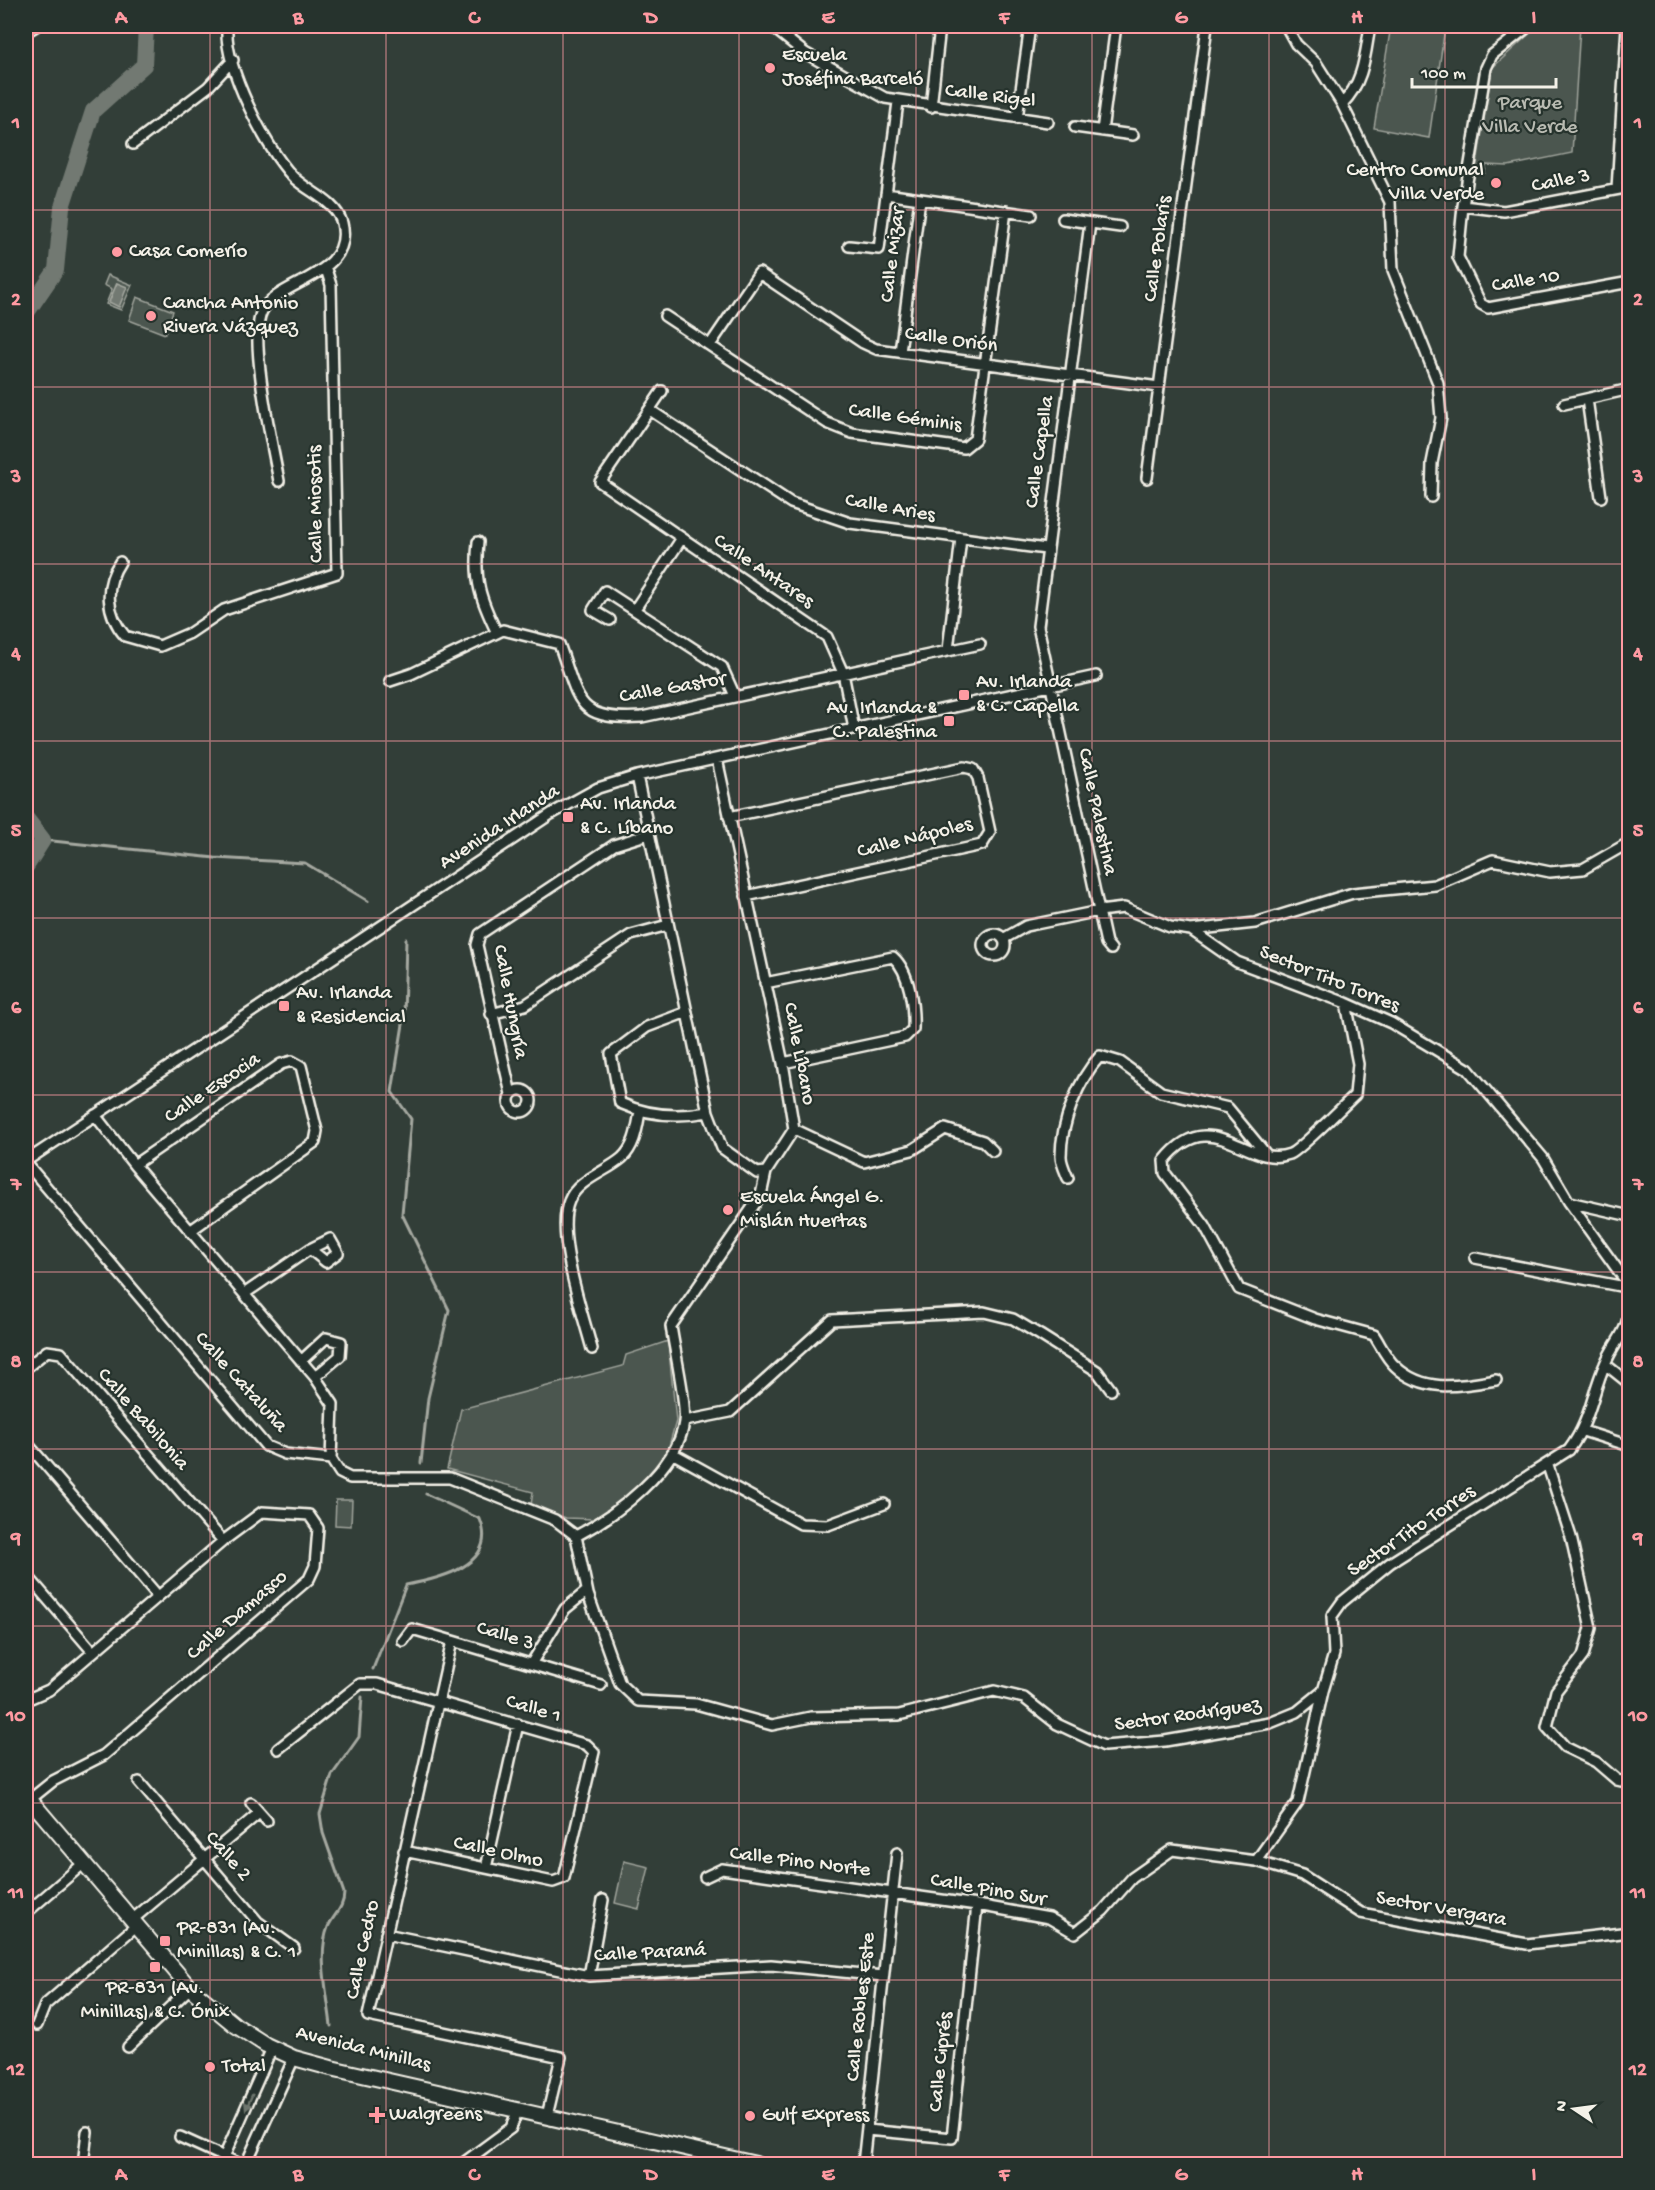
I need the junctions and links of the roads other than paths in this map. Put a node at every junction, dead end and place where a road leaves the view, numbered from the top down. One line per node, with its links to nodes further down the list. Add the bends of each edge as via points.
1 (36, 26): 12 (street)
2 (226, 26): 13 (street)
3 (771, 26): 14 (street, Calle Rigel, via 804,53 858,85)
4 (933, 26): 16 (street, via 939,36)
5 (1030, 26): 17 (street)
6 (1111, 26): 20 (street, via 1115,33)
7 (1207, 26): 41 (street, Calle Polaris)
8 (1287, 26): 15 (street, via 1296,44 1316,63)
9 (1370, 26): 15 (street, via 1360,79)
10 (1529, 26): 27 (street, Calle 10, via 1492,55 1486,68)
11 (1627, 26): 24 (street)
12 (26, 32)
13 (233, 60): 22 (street, via 208,87); 34 (street, via 252,115 270,146 294,178 333,207 342,223 342,244)
14 (898, 102): 16 (street, Calle Rigel); 25 (street)
15 (1342, 104): 49 (street, via 1390,202 1393,270 1438,383 1441,418 1432,463)
16 (931, 107): 17 (street, Calle Rigel)
17 (1017, 118): 18 (street, Calle Rigel)
18 (1048, 122)
19 (1075, 127): 20 (street)
20 (1102, 130): 21 (street)
21 (1133, 135)
22 (133, 144)
23 (1629, 187): 24 (street, Calle 3)
24 (1617, 189): 27 (street, Calle 3, via 1504,212)
25 (886, 194): 26 (street); 33 (street, via 879,249)
26 (920, 198): 28 (street); 38 (street, Calle Mizar)
27 (1463, 206): 35 (street, Calle 10, via 1458,257 1481,304 1488,308)
28 (1006, 211): 29 (street); 39 (street, Calle Géminis)
29 (1031, 215)
30 (1063, 219): 31 (street)
31 (1090, 223): 32 (street); 40 (street, Calle Capella)
32 (1120, 227)
33 (849, 246)
34 (326, 269): 48 (street, via 269,301 259,317 264,400); 55 (street, Calle Miosotis, via 330,285 336,573 224,610 160,646 125,636 112,617 110,585)
35 (1629, 282)
36 (665, 316): 37 (street, Calle Géminis)
37 (710, 345): 38 (street, Calle Orión, via 759,273 863,343); 39 (street, Calle Géminis, via 820,418 852,433 964,448 975,439)
38 (900, 352): 39 (street, Calle Orión)
39 (985, 364): 40 (street, Calle Orión)
40 (1070, 375): 41 (street, Calle Orión); 54 (street, Calle Capella)
41 (1159, 387): 47 (street, Calle Polaris)
42 (1629, 389): 44 (street)
43 (662, 391): 46 (street)
44 (1587, 399): 45 (street); 50 (street)
45 (1564, 404)
46 (650, 410): 51 (street, Calle Antares, via 600,482); 52 (street, Calle Aries, via 791,503 850,523)
47 (1147, 478)
48 (279, 481)
49 (1431, 497)
50 (1600, 497)
51 (682, 538): 56 (street); 61 (street, Calle Antares, via 827,637)
52 (961, 538): 54 (street, Calle Aries); 60 (street)
53 (478, 542): 58 (street, via 478,587)
54 (1046, 549): 64 (street, Calle Capella, via 1038,626)
55 (120, 562)
56 (635, 609): 57 (street, via 605,591 593,610); 65 (street, via 722,667)
57 (610, 620)
58 (497, 633): 63 (street); 65 (street, Calle Gastor, via 503,630 559,644 582,702 596,714 642,717)
59 (980, 644): 60 (street, Calle Gastor)
60 (948, 650): 61 (street, Calle Gastor)
61 (843, 673): 65 (street, Calle Gastor); 66 (street, Calle Antares)
62 (1096, 676): 64 (street, Avenida Irlanda)
63 (390, 681)
64 (1050, 686): 66 (street, Avenida Irlanda); 73 (street, Calle Palestina)
65 (735, 696)
66 (854, 729): 67 (street, Avenida Irlanda)
67 (717, 759): 68 (street, Avenida Irlanda); 69 (street, Calle Líbano)
68 (637, 776): 70 (street); 86 (street, Avenida Irlanda, via 598,788 551,814)
69 (729, 817): 72 (street, Calle Líbano); 72 (street, Calle Nápoles, via 964,767 973,769 978,778 990,832 982,845)
70 (649, 834): 74 (street); 81 (street, Calle Hungría, via 614,844 480,934 477,945)
71 (1629, 842): 75 (street, via 1583,869 1550,872 1493,860 1435,885 1353,893 1255,923)
72 (746, 896): 78 (street, Calle Líbano)
73 (1099, 910): 75 (street, via 1124,908 1170,927); 76 (street, via 1026,926); 77 (street, Calle Palestina, via 1106,943)
74 (668, 925): 80 (street); 81 (street, via 631,935 525,1005)
75 (1191, 930): 79 (street, Sector Tito Torres, via 1237,962)
76 (1003, 939)
77 (1111, 949)
78 (765, 983): 82 (street, Calle Líbano); 82 (street, via 893,957 902,966 914,1016 913,1029 905,1037)
79 (1346, 1003): 89 (street, via 1358,1064 1355,1095 1291,1154); 94 (street, Sector Tito Torres, via 1391,1023 1468,1069 1543,1158)
80 (687, 1012): 84 (street, via 647,1027 611,1054 620,1103); 85 (street)
81 (491, 1014): 83 (street, Calle Hungría)
82 (783, 1063): 87 (street, Calle Líbano)
83 (511, 1095)
84 (640, 1112): 85 (street, via 682,1117); 103 (street, via 634,1140 623,1157 581,1185 569,1201 566,1226 573,1278)
85 (708, 1112): 92 (street, via 722,1148 758,1173)
86 (95, 1115): 90 (street, Avenida Irlanda); 91 (street)
87 (794, 1130): 88 (street, via 864,1162 912,1150 945,1129 983,1140); 92 (street, Calle Líbano)
88 (993, 1151)
89 (1268, 1156): 93 (street, via 1228,1108 1161,1092 1120,1062 1100,1056 1086,1071 1062,1134 1061,1159); 108 (street, via 1216,1135 1196,1138 1172,1151 1164,1161 1165,1173 1205,1226 1239,1289 1315,1319 1374,1335 1395,1366 1426,1384 1450,1387)
90 (26, 1162): 116 (street, Calle Cataluña, via 266,1446 285,1454)
91 (134, 1165): 96 (street); 96 (street, Calle Escocia, via 281,1064 292,1061 301,1066 317,1131 315,1142)
92 (766, 1172): 111 (street, Calle Líbano, via 761,1195 671,1326)
93 (1068, 1178)
94 (1569, 1202): 95 (street); 99 (street, Sector Tito Torres)
95 (1629, 1216)
96 (190, 1231): 100 (street)
97 (310, 1249): 100 (street)
98 (1475, 1258): 99 (street)
99 (1629, 1288)
100 (244, 1294): 104 (street)
101 (1629, 1300): 102 (street, Sector Tito Torres)
102 (1629, 1322): 105 (street, Sector Tito Torres)
103 (592, 1349)
104 (301, 1361): 107 (street); 107 (street, via 326,1338 340,1342 340,1356)
105 (1605, 1364): 109 (street); 112 (street, Sector Tito Torres)
106 (26, 1368): 120 (street, Calle Babilonia, via 47,1351 61,1353)
107 (315, 1377): 116 (street, via 333,1404)
108 (1496, 1380)
109 (1629, 1384)
110 (1111, 1390): 111 (street, via 1097,1371 1013,1319 984,1312 832,1320 730,1412)
111 (684, 1421): 115 (street)
112 (1583, 1431): 114 (street); 117 (street, Sector Tito Torres, via 1569,1450)
113 (26, 1442): 123 (street)
114 (1629, 1446)
115 (672, 1453): 118 (street, via 801,1524 828,1525); 119 (street, via 641,1492 604,1522)
116 (330, 1459): 119 (street, via 340,1473 350,1478 450,1478 555,1520)
117 (1548, 1466): 129 (street, Sector Tito Torres, via 1390,1563 1342,1602 1332,1616 1334,1654); 135 (street, via 1571,1537 1591,1628 1583,1656 1556,1692 1547,1727 1564,1747 1596,1762 1617,1780)
118 (884, 1504)
119 (576, 1536): 122 (street, Sector Rodríguez)
120 (223, 1541): 123 (street, Calle Damasco); 136 (street, Calle Damasco, via 262,1512 309,1515 318,1528 315,1566 309,1579 104,1755 53,1781)
121 (26, 1574): 126 (street)
122 (587, 1591): 127 (street, via 565,1609); 129 (street, Sector Rodríguez, via 620,1684 638,1701 696,1704 772,1725 811,1717 899,1715 994,1691 1024,1698 1057,1724 1104,1746 1165,1741 1270,1723 1297,1712)
123 (158, 1596): 126 (street, Calle Damasco)
124 (403, 1641): 125 (street, Calle 3, via 412,1629)
125 (452, 1641): 127 (street, Calle 3); 131 (street, Calle Cedro)
126 (93, 1652): 130 (street, Calle Damasco, via 49,1690)
127 (531, 1664): 128 (street, Calle 3)
128 (601, 1685)
129 (1323, 1690): 144 (street, Sector Tito Torres, via 1298,1802)
130 (26, 1700)
131 (437, 1701): 132 (street, Calle 1); 133 (street, Calle 1, via 390,1687 360,1684); 141 (street, Calle Cedro)
132 (518, 1724): 140 (street, Calle 1, via 587,1745 594,1752); 146 (street)
133 (278, 1749)
134 (139, 1782): 143 (street, Calle 2)
135 (1629, 1783)
136 (27, 1800): 145 (street, Avenida Minillas)
137 (250, 1803): 138 (street)
138 (259, 1812): 139 (street); 143 (street)
139 (267, 1821)
140 (578, 1824): 146 (street, Calle Olmo, via 564,1878 553,1882)
141 (404, 1851): 146 (street, Calle Olmo); 155 (street, Calle Cedro)
142 (897, 1853): 148 (street, Calle Robles Este)
143 (205, 1859): 152 (street); 156 (street, Calle 2, via 258,1922)
144 (1256, 1861): 153 (street, Sector Vergara, via 1302,1875 1361,1913 1527,1944); 154 (street, Sector Vergara, via 1172,1850 1132,1878 1103,1911)
145 (84, 1863): 151 (street); 152 (street, Avenida Minillas)
146 (486, 1868)
147 (705, 1876): 148 (street, Calle Pino Norte, via 722,1869)
148 (892, 1893): 150 (street, Calle Pino Sur); 158 (street, Calle Robles Este)
149 (603, 1900): 157 (street)
150 (976, 1905): 154 (street, Calle Pino Sur, via 1049,1918); 166 (street, Calle Ciprés, via 952,2138)
151 (26, 1913)
152 (134, 1923): 159 (street, Avenida Minillas); 160 (street, via 45,2005)
153 (1629, 1932)
154 (1075, 1933)
155 (386, 1934): 157 (street, Calle Paraná); 165 (street, Calle Cedro, via 368,2016 561,2057)
156 (294, 1948)
157 (589, 1976): 158 (street, Calle Paraná, via 771,1965)
158 (883, 1976): 166 (street, Calle Robles Este)
159 (190, 1988): 161 (street); 162 (street, Avenida Minillas, via 235,2025)
160 (37, 2025)
161 (129, 2047)
162 (272, 2048): 163 (street, Avenida Minillas); 169 (street, one-way to 169)
163 (294, 2058): 164 (street, Avenida Minillas); 172 (street)
164 (518, 2109): 165 (street, Avenida Minillas); 173 (street, via 511,2128)
165 (547, 2116): 174 (street, Avenida Minillas)
166 (867, 2130): 175 (street, Calle Robles Este)
167 (87, 2132): 170 (street)
168 (180, 2137): 169 (street)
169 (223, 2161): 171 (street)
170 (82, 2164)
171 (240, 2164)
172 (246, 2164)
173 (462, 2164)
174 (756, 2164)
175 (863, 2164)

